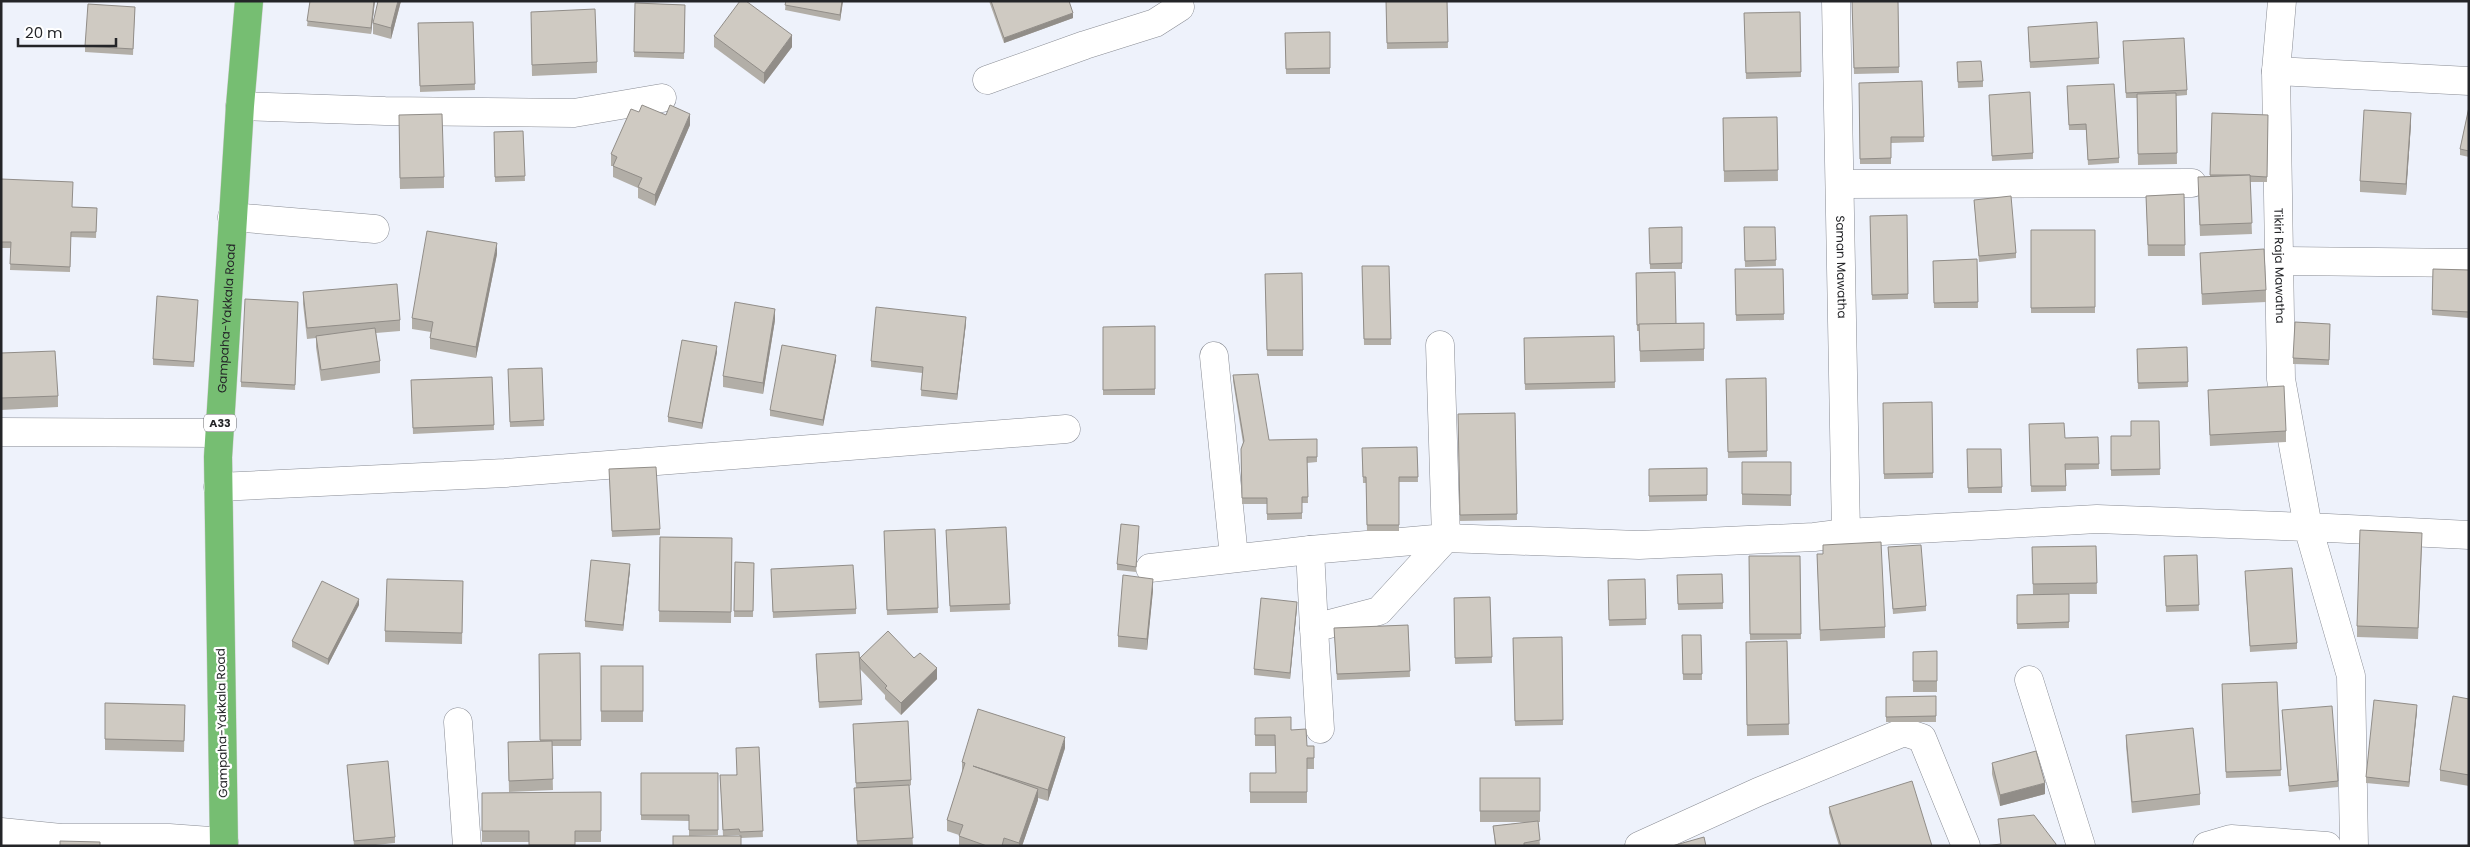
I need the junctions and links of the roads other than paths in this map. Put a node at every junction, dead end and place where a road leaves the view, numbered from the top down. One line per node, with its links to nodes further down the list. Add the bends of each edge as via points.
1 (249, 1): 9 (highway, Gampaha-Yakkala Road / A33)
2 (1178, 1): 6 (street, via 1180,7 1155,23)
3 (1836, 1): 11 (street, Saman Mawatha)
4 (2282, 1): 5 (street, Tikiri Raja Mawatha)
5 (2276, 71): 7 (street); 14 (street, Tikiri Raja Mawatha)
6 (987, 80)
7 (2469, 81)
8 (662, 98): 9 (street, via 574,113)
9 (240, 106): 12 (highway, Gampaha-Yakkala Road / A33)
10 (2192, 183): 11 (street)
11 (1840, 184): 23 (street, Saman Mawatha)
12 (232, 217): 13 (street); 20 (highway, Gampaha-Yakkala Road / A33)
13 (376, 229)
14 (2278, 261): 15 (street); 22 (street, Tikiri Raja Mawatha, via 2282,379)
15 (2469, 263)
16 (1440, 345): 25 (street)
17 (1214, 356): 27 (street)
18 (1066, 429): 21 (street, via 505,473)
19 (1, 432): 20 (street)
20 (219, 433): 21 (highway, Gampaha-Yakkala Road / A33)
21 (218, 487): 34 (highway, Gampaha-Yakkala Road / A33)
22 (2308, 527): 23 (street, via 2098,519); 24 (street); 41 (street, Tikiri Raja Mawatha, via 2351,676)
23 (1846, 533): 25 (street, via 1639,545)
24 (2469, 535)
25 (1446, 538): 26 (street); 29 (street, via 1379,611)
26 (1310, 550): 27 (street); 29 (street)
27 (1234, 558): 28 (street)
28 (1150, 568)
29 (1314, 628): 32 (street)
30 (2029, 680): 38 (street)
31 (458, 722): 35 (street)
32 (1320, 729)
33 (1, 832): 34 (street, via 61,838 169,838)
34 (224, 844)
35 (467, 846)
36 (1639, 846): 37 (street, via 1758,792 1904,732 1922,738)
37 (1966, 846)
38 (2081, 846)
39 (2207, 846): 40 (street, via 2231,839)
40 (2327, 846)
41 (2354, 846)

